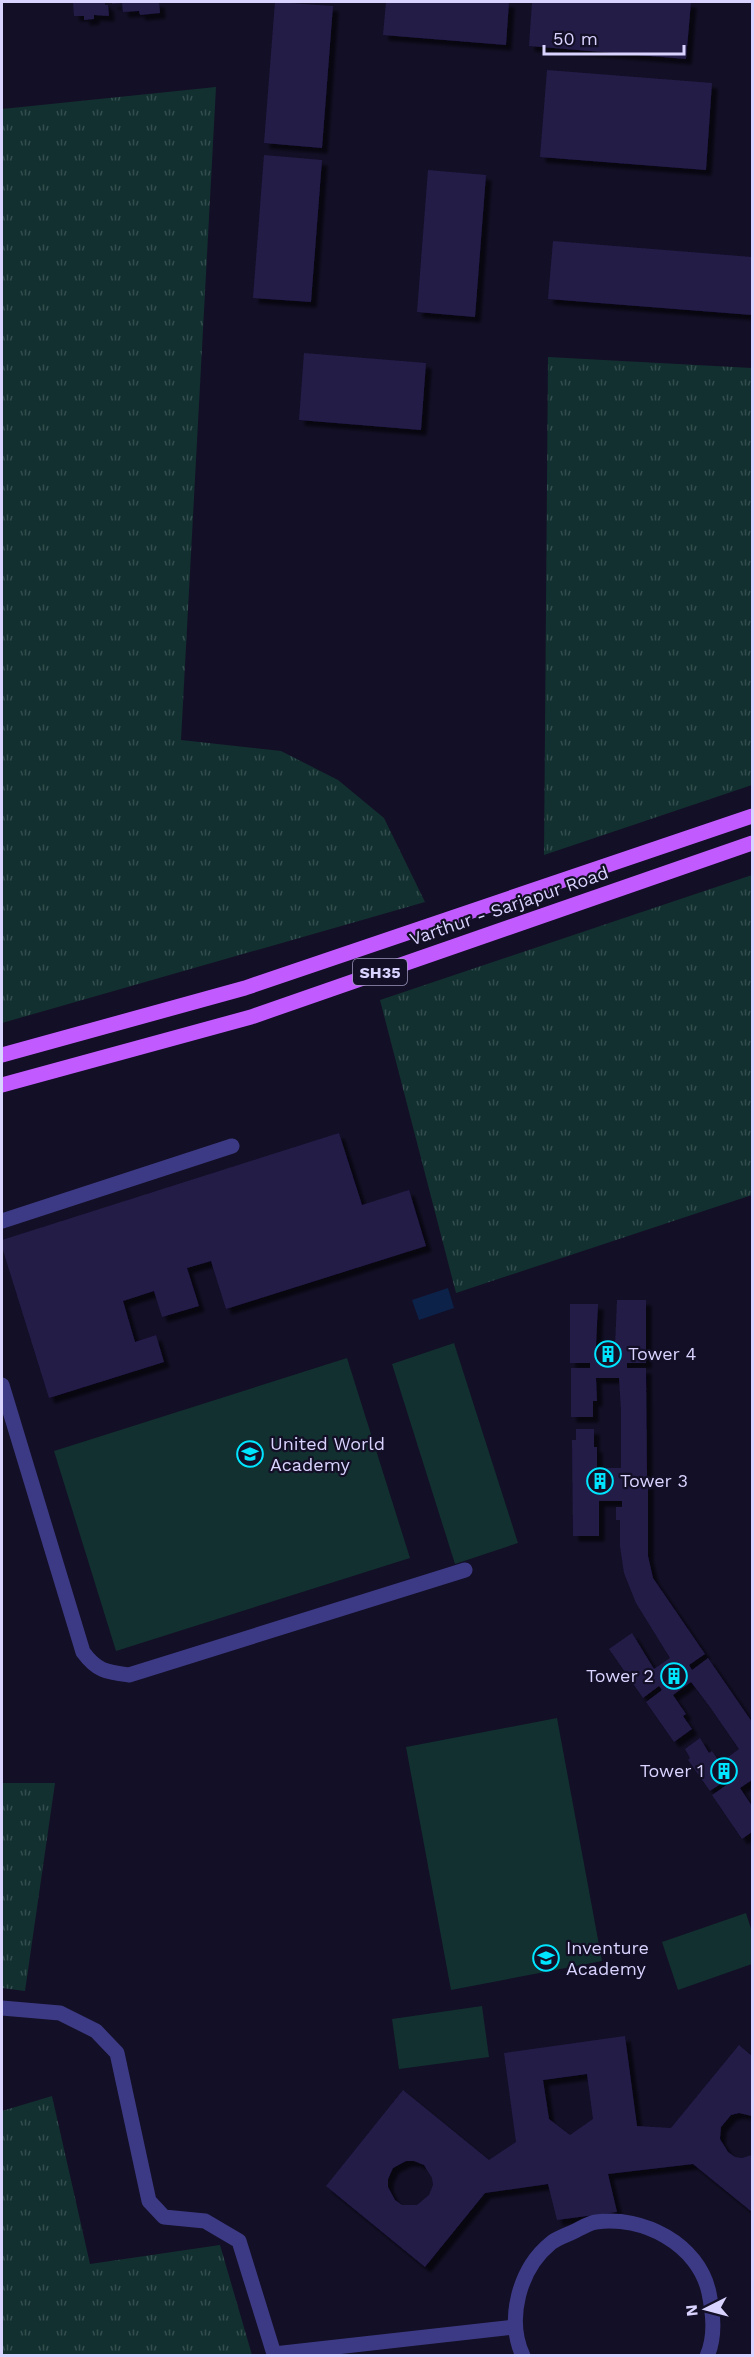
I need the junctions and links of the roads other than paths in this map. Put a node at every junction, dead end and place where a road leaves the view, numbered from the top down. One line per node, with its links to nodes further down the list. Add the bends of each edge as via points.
1 (753, 816): 3 (main road, Varthur - Sarjapur Road / SH35, via 245,988)
2 (753, 843): 4 (main road, Varthur - Sarjapur Road / SH35, via 251,1017)
3 (2, 1055)
4 (2, 1085)
5 (232, 1146): 6 (lane)
6 (2, 1221)
7 (2, 1385): 8 (lane, via 83,1652 93,1665 107,1672 129,1675)
8 (465, 1570)
9 (2, 2008): 11 (lane, via 60,2013 96,2031 117,2053 149,2201 164,2217 205,2221 240,2241)
10 (515, 2327): 11 (lane); 12 (lane); 13 (lane, via 517,2302 529,2270 551,2243 594,2222 628,2221 673,2240 697,2265 707,2283 714,2317)
11 (274, 2355)
12 (523, 2355)
13 (707, 2355)

